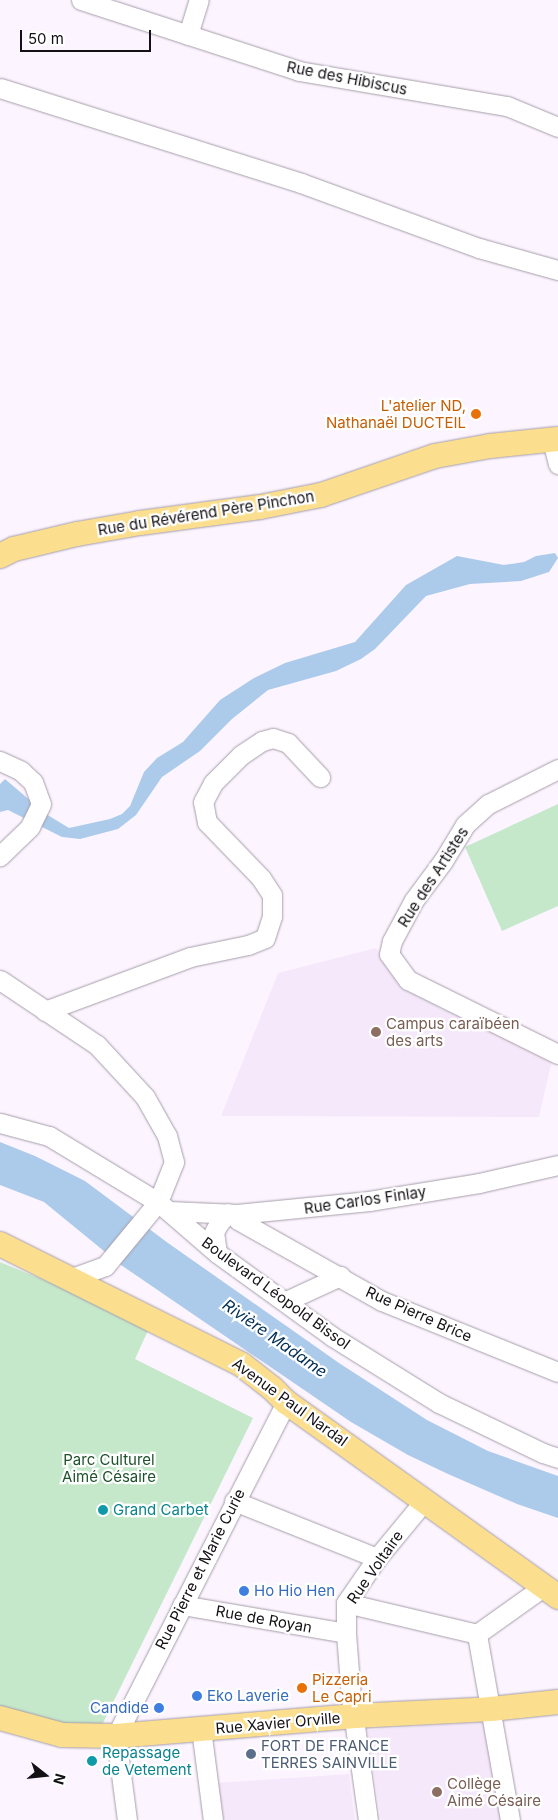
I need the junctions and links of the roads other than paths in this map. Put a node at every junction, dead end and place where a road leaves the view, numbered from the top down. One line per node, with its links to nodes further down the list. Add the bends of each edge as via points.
1 (82, 0): 3 (street, Rue des Hibiscus)
2 (199, 0): 3 (street)
3 (188, 35): 5 (street, Rue des Hibiscus, via 299,71 507,106)
4 (0, 88): 6 (street, via 301,183 479,248)
5 (558, 126)
6 (558, 270)
7 (555, 440): 8 (street); 9 (main road, Rue du Révérend Père Pinchon, via 490,446 435,456 321,495 260,508 77,534 14,549)
8 (558, 464)
9 (0, 556)
10 (0, 761): 13 (street, via 21,771 33,782 41,804 30,827)
11 (558, 769): 16 (street, Rue des Artistes, via 488,804 465,825 414,900 388,954 408,980)
12 (320, 777): 15 (street, via 288,742 273,738 241,755 213,784 203,802 207,822 261,878 272,895 272,916 265,938 248,945 190,956)
13 (0, 856)
14 (0, 980): 15 (street)
15 (45, 1011): 19 (street, via 98,1045 146,1097 168,1136 174,1162)
16 (558, 1054)
17 (0, 1123): 19 (street, Boulevard Léopold Bissol, via 49,1136)
18 (558, 1165): 20 (street, Rue Carlos Finlay, via 479,1183 369,1201)
19 (159, 1208): 20 (street, Rue Carlos Finlay); 22 (street, Boulevard Léopold Bissol); 23 (street)
20 (233, 1214): 22 (street, via 219,1223 214,1232); 24 (street, Rue Pierre Brice, via 238,1220)
21 (0, 1244): 25 (main road, Avenue Paul Nardal)
22 (217, 1253): 27 (street, Boulevard Léopold Bissol)
23 (105, 1266): 25 (street); 26 (street)
24 (340, 1276): 27 (street); 28 (street, Rue Pierre Brice, via 382,1301)
25 (69, 1279): 26 (main road, Avenue Paul Nardal)
26 (106, 1297): 29 (main road, Avenue Paul Nardal, via 241,1364)
27 (286, 1301): 30 (street, Boulevard Léopold Bissol, via 333,1336 439,1403)
28 (558, 1372)
29 (286, 1402): 31 (main road, Avenue Paul Nardal); 32 (street, Rue Pierre et Marie Curie)
30 (558, 1458)
31 (425, 1500): 33 (street, Rue Voltaire); 34 (main road, Avenue Paul Nardal)
32 (234, 1501): 33 (street); 36 (street, Rue Pierre et Marie Curie)
33 (377, 1558): 35 (street, Rue Voltaire)
34 (551, 1592): 38 (street)
35 (346, 1603): 37 (street, Rue Voltaire); 38 (street)
36 (182, 1605): 37 (street, Rue de Royan); 44 (street, Rue Pierre et Marie Curie)
37 (346, 1633): 41 (street, Rue Voltaire)
38 (477, 1634): 40 (street)
39 (558, 1702): 40 (main road, Rue Xavier Orville)
40 (491, 1709): 41 (main road, Rue Xavier Orville); 48 (street)
41 (355, 1716): 43 (main road, Rue Xavier Orville); 47 (street, Rue Voltaire)
42 (0, 1718): 44 (main road, Rue Xavier Orville, via 62,1736)
43 (201, 1729): 44 (main road, Rue Xavier Orville); 46 (street)
44 (116, 1736): 45 (street)
45 (127, 1820)
46 (213, 1820)
47 (368, 1820)
48 (510, 1820)

